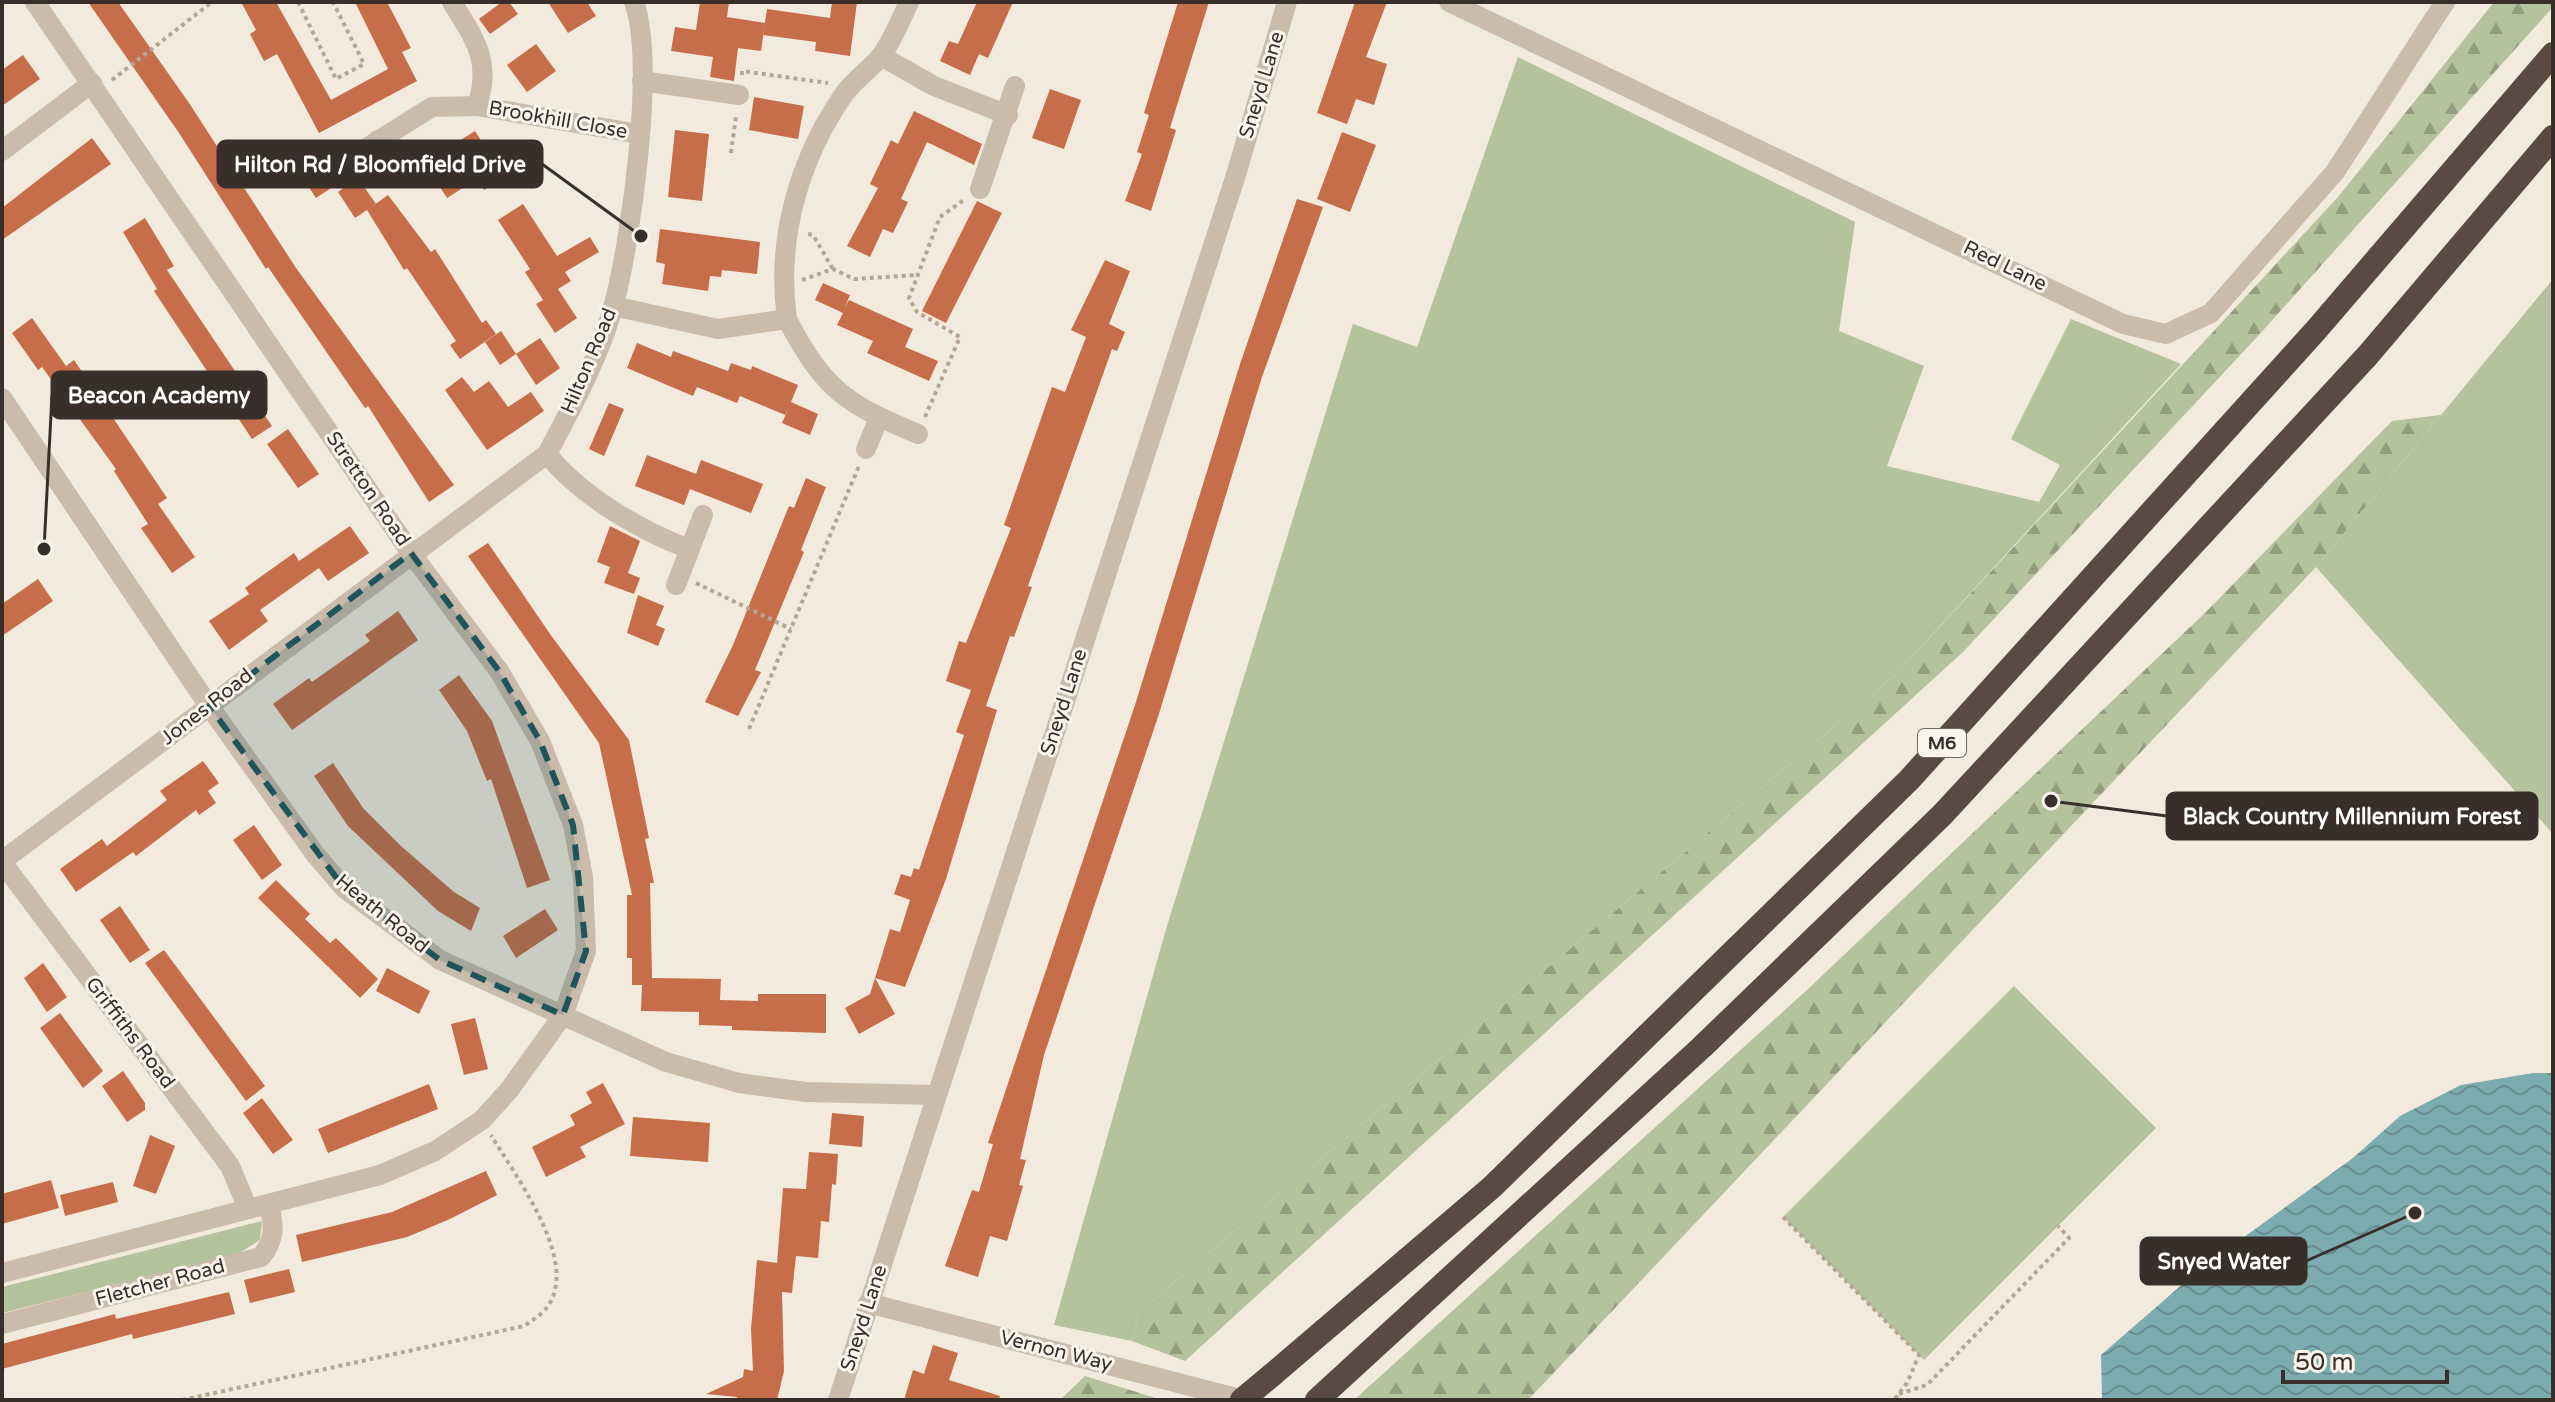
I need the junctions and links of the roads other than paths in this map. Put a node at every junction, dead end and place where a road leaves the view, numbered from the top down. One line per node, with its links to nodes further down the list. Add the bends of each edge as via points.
1 (35, 2): 12 (street, Stretton Road)
2 (452, 2): 14 (street, Brookhill Close, via 482,59 485,73)
3 (634, 2): 10 (street, Hilton Road)
4 (909, 2): 9 (street)
5 (1287, 2): 37 (street, Sneyd Lane, via 1235,178)
6 (1449, 2): 7 (street, Red Lane, via 2123,324 2166,334 2211,313 2280,238 2335,172)
7 (2445, 2)
8 (2553, 54): 45 (highway, M6, bridge, via 2317,329 1909,780 1492,1187)
9 (881, 56): 15 (street, via 934,86); 24 (street, via 851,85 806,166 787,229)
10 (642, 81): 13 (street); 16 (street, Hilton Road)
11 (1015, 86): 15 (street)
12 (95, 87): 19 (street); 32 (street, Stretton Road)
13 (739, 95)
14 (477, 106): 16 (street, Brookhill Close); 18 (street, Brookhill Close, via 432,107)
15 (1008, 115): 22 (street)
16 (639, 134): 23 (street, Hilton Road, via 629,229)
17 (2553, 137): 43 (highway, M6, via 2368,355 1942,815 1656,1090)
18 (378, 140): 20 (street, Brookhill Close); 21 (street)
19 (2, 151)
20 (336, 167)
21 (402, 174)
22 (980, 189)
23 (613, 306): 24 (street, via 718,329); 29 (street, Hilton Road)
24 (787, 319): 26 (street, via 819,373 857,408)
25 (2, 398): 34 (street, Heath Road)
26 (879, 418): 27 (street); 28 (street)
27 (918, 434)
28 (866, 449)
29 (547, 454): 31 (street, via 562,473 597,498 660,538); 32 (street, Hilton Road)
30 (703, 515): 31 (street)
31 (689, 549): 33 (street)
32 (411, 553): 34 (street, Jones Road); 36 (street, Stretton Road, via 499,671 540,741 573,825 583,877 586,951)
33 (678, 580)
34 (209, 706): 35 (street, Jones Road); 36 (street, Heath Road, via 344,888 440,960)
35 (2, 862): 39 (street, Griffiths Road, via 230,1166)
36 (563, 1015): 37 (street, Heath Road, via 666,1062 739,1083 806,1092); 38 (street, via 482,1120 411,1164)
37 (936, 1095): 41 (street, Sneyd Lane)
38 (269, 1204): 39 (street); 42 (street, Fletcher Road, via 272,1245 261,1257)
39 (248, 1209): 40 (street)
40 (2, 1273)
41 (868, 1303): 44 (street, Sneyd Lane); 45 (street, Vernon Way)
42 (2, 1324)
43 (1321, 1397)
44 (838, 1400)
45 (1243, 1400)

